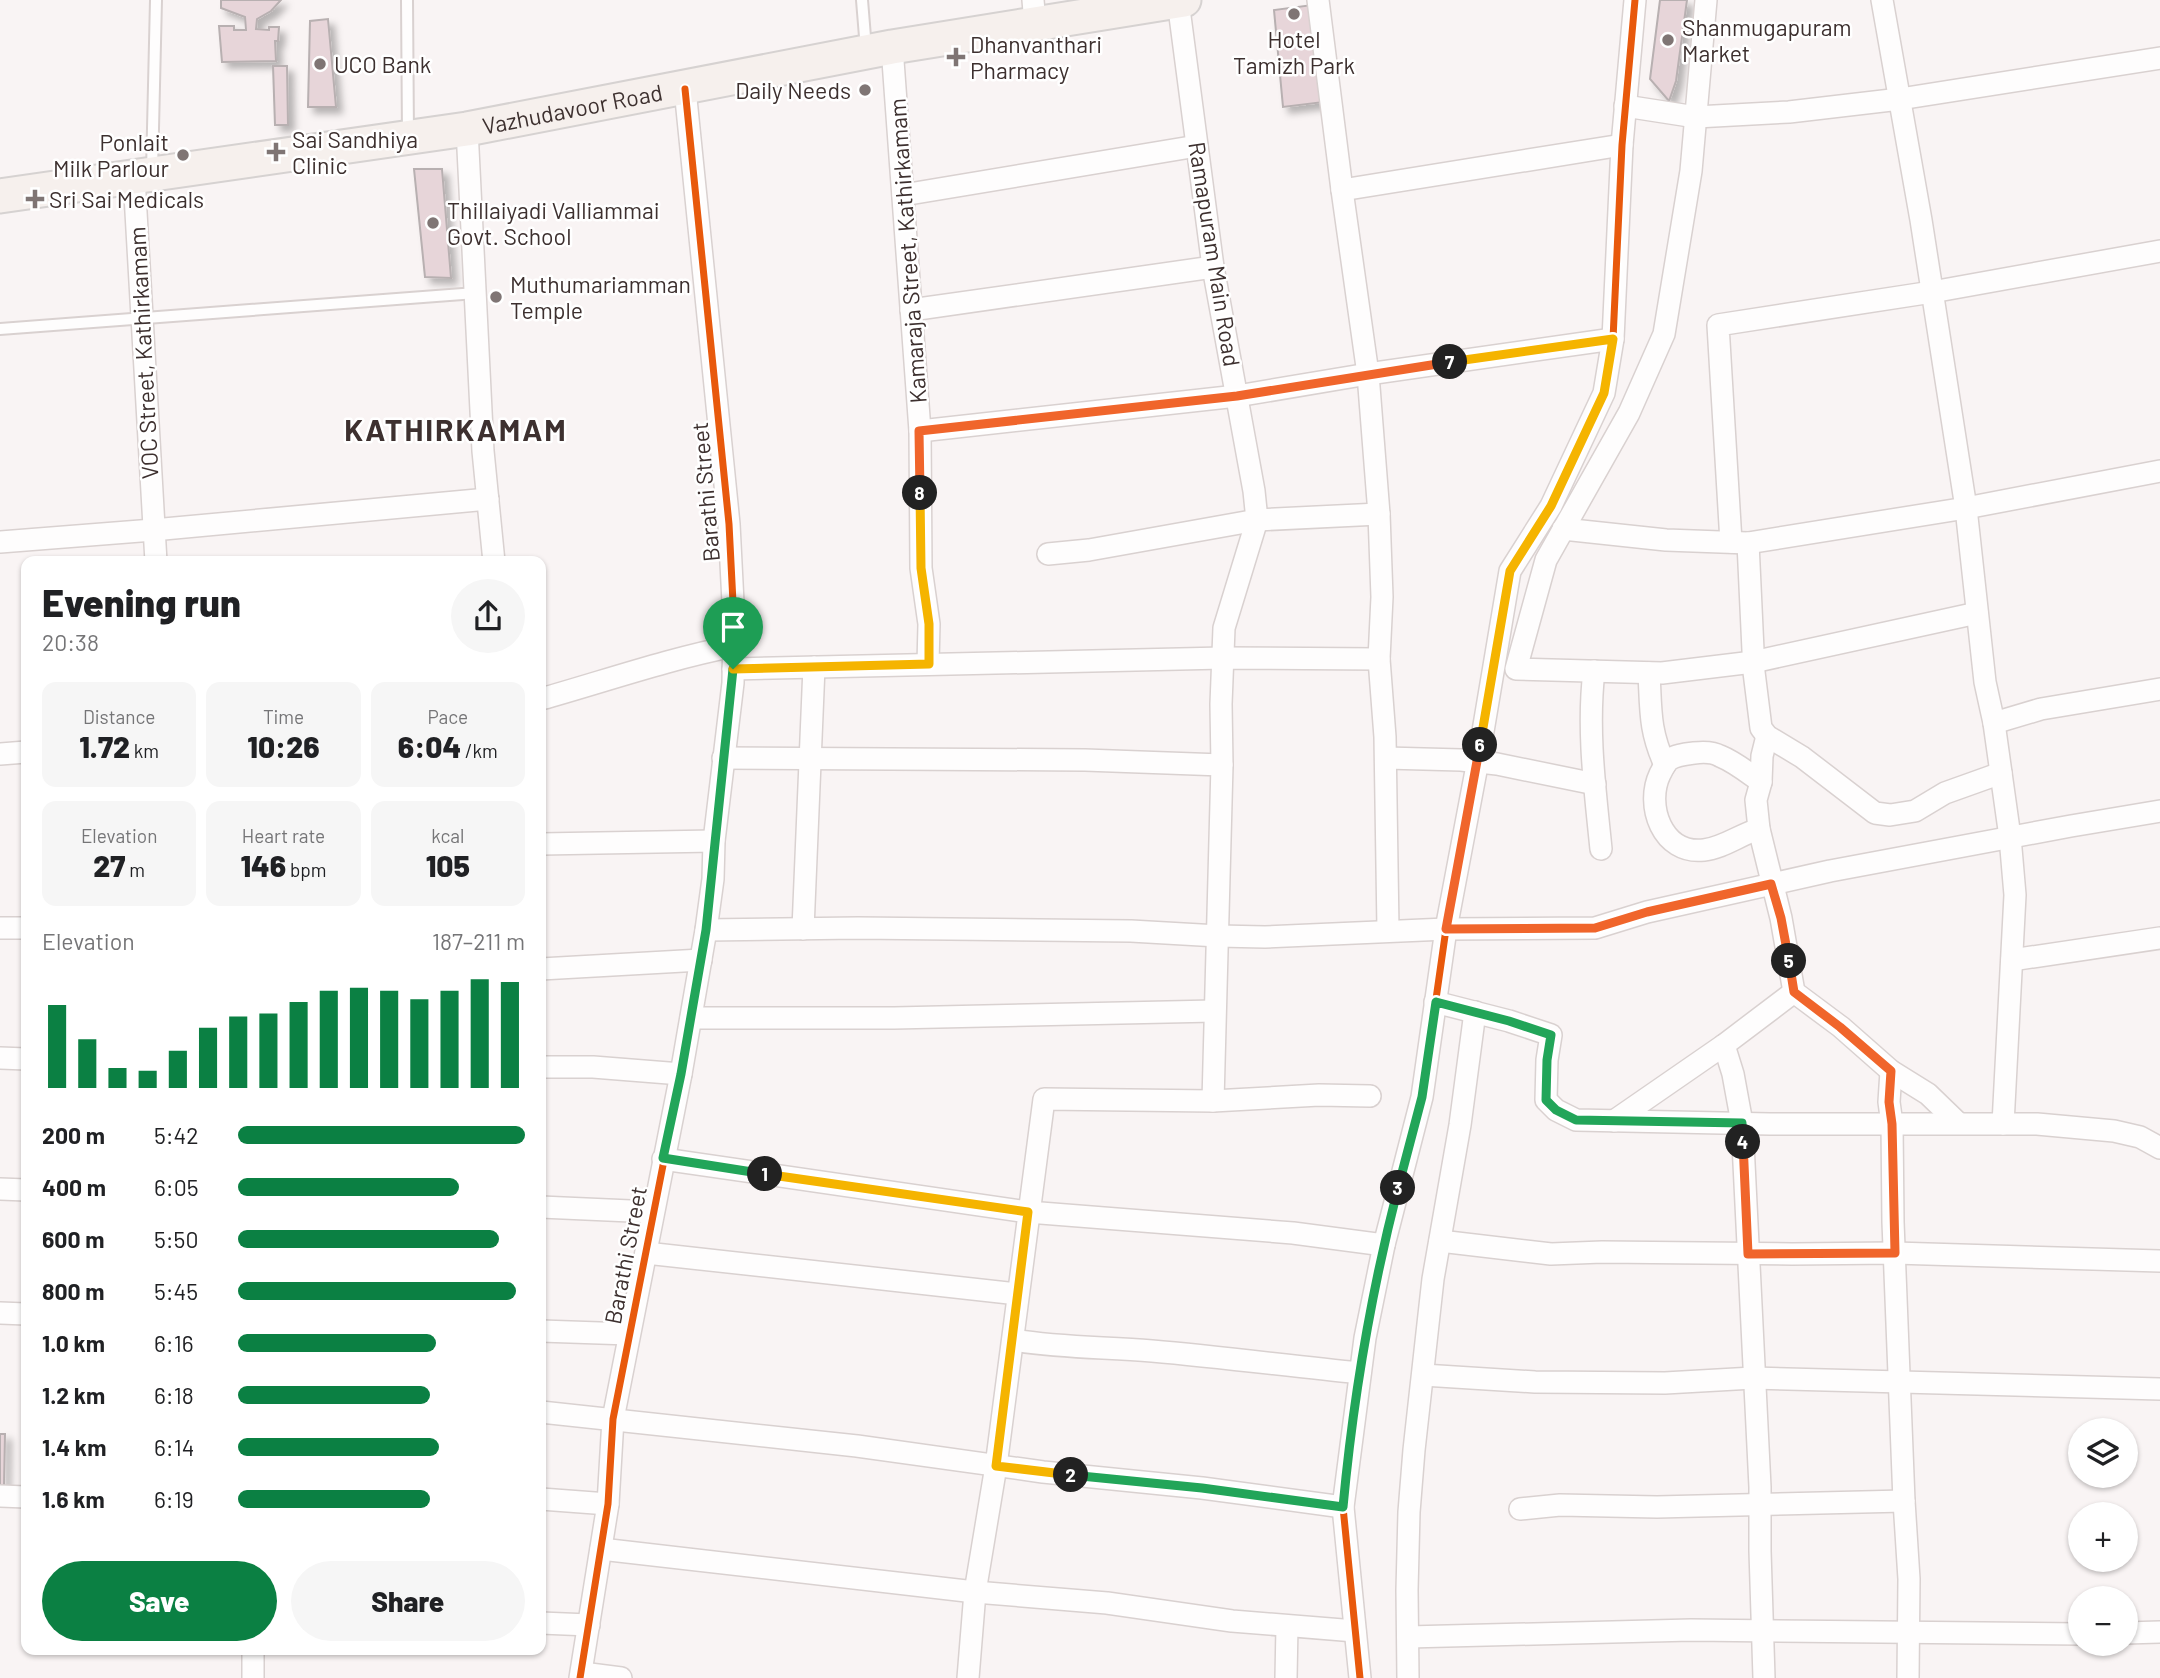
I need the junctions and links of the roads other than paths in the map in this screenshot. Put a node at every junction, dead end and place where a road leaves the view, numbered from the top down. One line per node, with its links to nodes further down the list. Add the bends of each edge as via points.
1 (156, 0): 20 (lane)
2 (407, 0): 17 (lane)
3 (862, 0): 10 (lane)
4 (1318, 0): 21 (street)
5 (1636, 0): 14 (street)
6 (1706, 0): 15 (street)
7 (1882, 0): 13 (street)
8 (1181, 1): 9 (main road, Vazhudavoor Road); 19 (street, Ramapuram Main Road)
9 (1034, 12): 10 (main road, Vazhudavoor Road)
10 (879, 50): 12 (main road, Vazhudavoor Road); 23 (street, Kamaraja Street, Kathirkamam)
11 (2160, 58): 13 (street)
12 (685, 89): 16 (main road, Vazhudavoor Road); 48 (street, Barathi Street, via 729,524)
13 (1900, 99): 15 (street); 26 (street)
14 (1625, 106): 15 (street); 18 (street)
15 (1696, 117): 40 (street, via 1664,334 1629,414)
16 (467, 129): 17 (main road, Vazhudavoor Road); 27 (street)
17 (408, 137): 20 (main road, Vazhudavoor Road)
18 (1622, 145): 21 (street); 31 (street)
19 (1198, 146): 23 (street); 25 (street, Ramapuram Main Road)
20 (143, 175): 22 (main road, Vazhudavoor Road); 29 (street, VOC Street, Kathirkamam)
21 (1342, 190): 32 (street)
22 (0, 195)
23 (903, 195): 28 (street, Kamaraja Street, Kathirkamam)
24 (2160, 251): 26 (street)
25 (1213, 267): 28 (street); 33 (street, Ramapuram Main Road)
26 (1932, 292): 37 (street); 43 (street, via 1718,325)
27 (476, 293): 29 (lane); 36 (street)
28 (911, 310): 34 (street, Kamaraja Street, Kathirkamam)
29 (141, 317): 30 (lane); 41 (street, VOC Street, Kathirkamam)
30 (0, 329)
31 (1613, 339): 32 (street); 66 (street, via 1604,393 1551,506 1510,571)
32 (1368, 374): 33 (street); 38 (street)
33 (1237, 396): 34 (street); 39 (street, Ramapuram Main Road)
34 (919, 431): 52 (street, Kamaraja Street, Kathirkamam, via 921,568)
35 (2160, 471): 37 (street)
36 (488, 499): 41 (street); 46 (street)
37 (1966, 508): 43 (street); 47 (street)
38 (1379, 514): 39 (street); 50 (street)
39 (1257, 520): 44 (street); 49 (street, Ramapuram Main Road, via 1224,628)
40 (1563, 529): 43 (street); 55 (street, via 1546,560 1516,669)
41 (153, 530): 42 (street); 45 (street, VOC Street, Kathirkamam)
42 (0, 542)
43 (1740, 543): 51 (street)
44 (1048, 554)
45 (155, 556)
46 (493, 556)
47 (1977, 613): 51 (street); 59 (street)
48 (734, 646): 54 (street, Barathi Street); 58 (street)
49 (1223, 658): 50 (street); 52 (street); 67 (street, Ramapuram Main Road)
50 (1379, 659): 65 (street)
51 (1753, 662): 56 (street); 60 (street, via 1761,728)
52 (929, 664): 53 (street)
53 (814, 667): 54 (street); 64 (street)
54 (733, 669): 63 (street, Barathi Street)
55 (1594, 671): 56 (street); 71 (street)
56 (1649, 673): 68 (street, via 1650,721)
57 (2160, 689): 59 (street, via 2041,709)
58 (546, 698)
59 (1994, 723): 69 (street)
60 (1767, 736): 69 (street, via 1875,813 1915,811 1945,793); 70 (street)
61 (21, 752): 62 (street)
62 (0, 754)
63 (723, 758): 64 (street); 75 (street, Barathi Street)
64 (810, 758): 67 (street); 81 (street)
65 (1386, 758): 66 (street); 84 (street)
66 (1477, 762): 71 (street); 82 (street)
67 (1222, 765): 85 (street, Ramapuram Main Road)
68 (1665, 765): 70 (street, via 1671,758 1687,754 1718,754); 73 (street, via 1656,782 1654,806 1662,830 1674,842 1703,850)
69 (2001, 773): 74 (street)
70 (1760, 782): 73 (street, via 1756,800)
71 (1595, 784): 77 (street)
72 (2160, 811): 74 (street)
73 (1759, 829): 78 (street)
74 (2010, 837): 78 (street); 88 (street, via 2015,895)
75 (714, 841): 76 (street); 83 (street, Barathi Street)
76 (546, 844)
77 (1601, 849)
78 (1771, 884): 82 (street, via 1595,928); 90 (street)
79 (0, 928): 80 (street)
80 (21, 928)
81 (803, 929): 83 (street); 85 (street, via 1131,931)
82 (1446, 929): 84 (street); 91 (street)
83 (706, 930): 87 (street, Barathi Street)
84 (1388, 930): 85 (street)
85 (1218, 936): 92 (street, Ramapuram Main Road)
86 (2160, 938): 88 (street)
87 (701, 960): 89 (street); 94 (street, Barathi Street)
88 (2012, 960): 107 (street)
89 (546, 970)
90 (1794, 992): 95 (street); 99 (street)
91 (1436, 1002): 93 (street); 116 (street, via 1422,1097)
92 (1214, 1011): 94 (street); 102 (street, Ramapuram Main Road)
93 (1475, 1012): 103 (street, via 1551,1035 1546,1100 1576,1120); 115 (street)
94 (691, 1018): 100 (street, Barathi Street)
95 (1724, 1045): 103 (street); 104 (street)
96 (0, 1058): 97 (street)
97 (21, 1059)
98 (546, 1068): 100 (street, via 593,1066)
99 (1891, 1071): 105 (street, via 1928,1094); 106 (street)
100 (681, 1074): 109 (street, Barathi Street)
101 (1370, 1096): 102 (street)
102 (1213, 1101): 114 (street, via 1044,1099)
103 (1614, 1121): 104 (street)
104 (1742, 1123): 106 (street); 119 (street)
105 (1958, 1123): 106 (street); 107 (street)
106 (1892, 1124): 118 (street)
107 (2003, 1124): 108 (street, via 2114,1131)
108 (2160, 1148)
109 (663, 1158): 113 (street, Barathi Street); 114 (street)
110 (0, 1189): 111 (street)
111 (21, 1191)
112 (546, 1207): 113 (street)
113 (653, 1212): 117 (street, Barathi Street)
114 (1028, 1212): 116 (street, via 1293,1233); 121 (street)
115 (1440, 1241): 119 (street, via 1551,1254); 128 (street)
116 (1384, 1245): 127 (street)
117 (646, 1253): 121 (street); 125 (street, Barathi Street)
118 (1895, 1253): 119 (street); 120 (street); 130 (street)
119 (1748, 1254): 129 (street)
120 (2160, 1261)
121 (1018, 1294): 126 (street)
122 (0, 1313): 123 (street)
123 (21, 1314)
124 (546, 1331): 125 (street)
125 (629, 1334): 133 (street, Barathi Street)
126 (1013, 1340): 127 (street); 134 (street)
127 (1360, 1373): 141 (street)
128 (1423, 1375): 129 (street, via 1665,1383); 154 (street, via 1409,1512)
129 (1753, 1378): 130 (street); 140 (street)
130 (1900, 1382): 131 (street); 138 (street)
131 (2160, 1389)
132 (546, 1412): 133 (street)
133 (612, 1419): 134 (street); 139 (street, Barathi Street)
134 (996, 1466): 141 (street); 144 (street)
135 (0, 1496): 136 (street)
136 (21, 1497)
137 (546, 1499): 139 (street)
138 (1904, 1501): 140 (street); 151 (street)
139 (608, 1504): 143 (street, Barathi Street)
140 (1759, 1505): 142 (street); 149 (street)
141 (1343, 1507): 148 (street)
142 (1520, 1509)
143 (601, 1549): 144 (street); 146 (street, Barathi Street)
144 (975, 1592): 147 (street); 159 (street)
145 (546, 1623): 146 (street)
146 (589, 1625): 156 (street, Barathi Street)
147 (1287, 1626): 148 (street); 160 (street)
148 (1355, 1631): 161 (street)
149 (1763, 1632): 151 (street); 154 (street); 163 (street)
150 (2160, 1632): 152 (street)
151 (1908, 1633): 153 (street); 164 (street)
152 (2138, 1633)
153 (2068, 1634)
154 (1408, 1637): 162 (street)
155 (253, 1655): 157 (street)
156 (581, 1676): 158 (street)
157 (253, 1678)
158 (621, 1678)
159 (968, 1678)
160 (1286, 1678)
161 (1360, 1678)
162 (1408, 1678)
163 (1765, 1678)
164 (1908, 1678)

